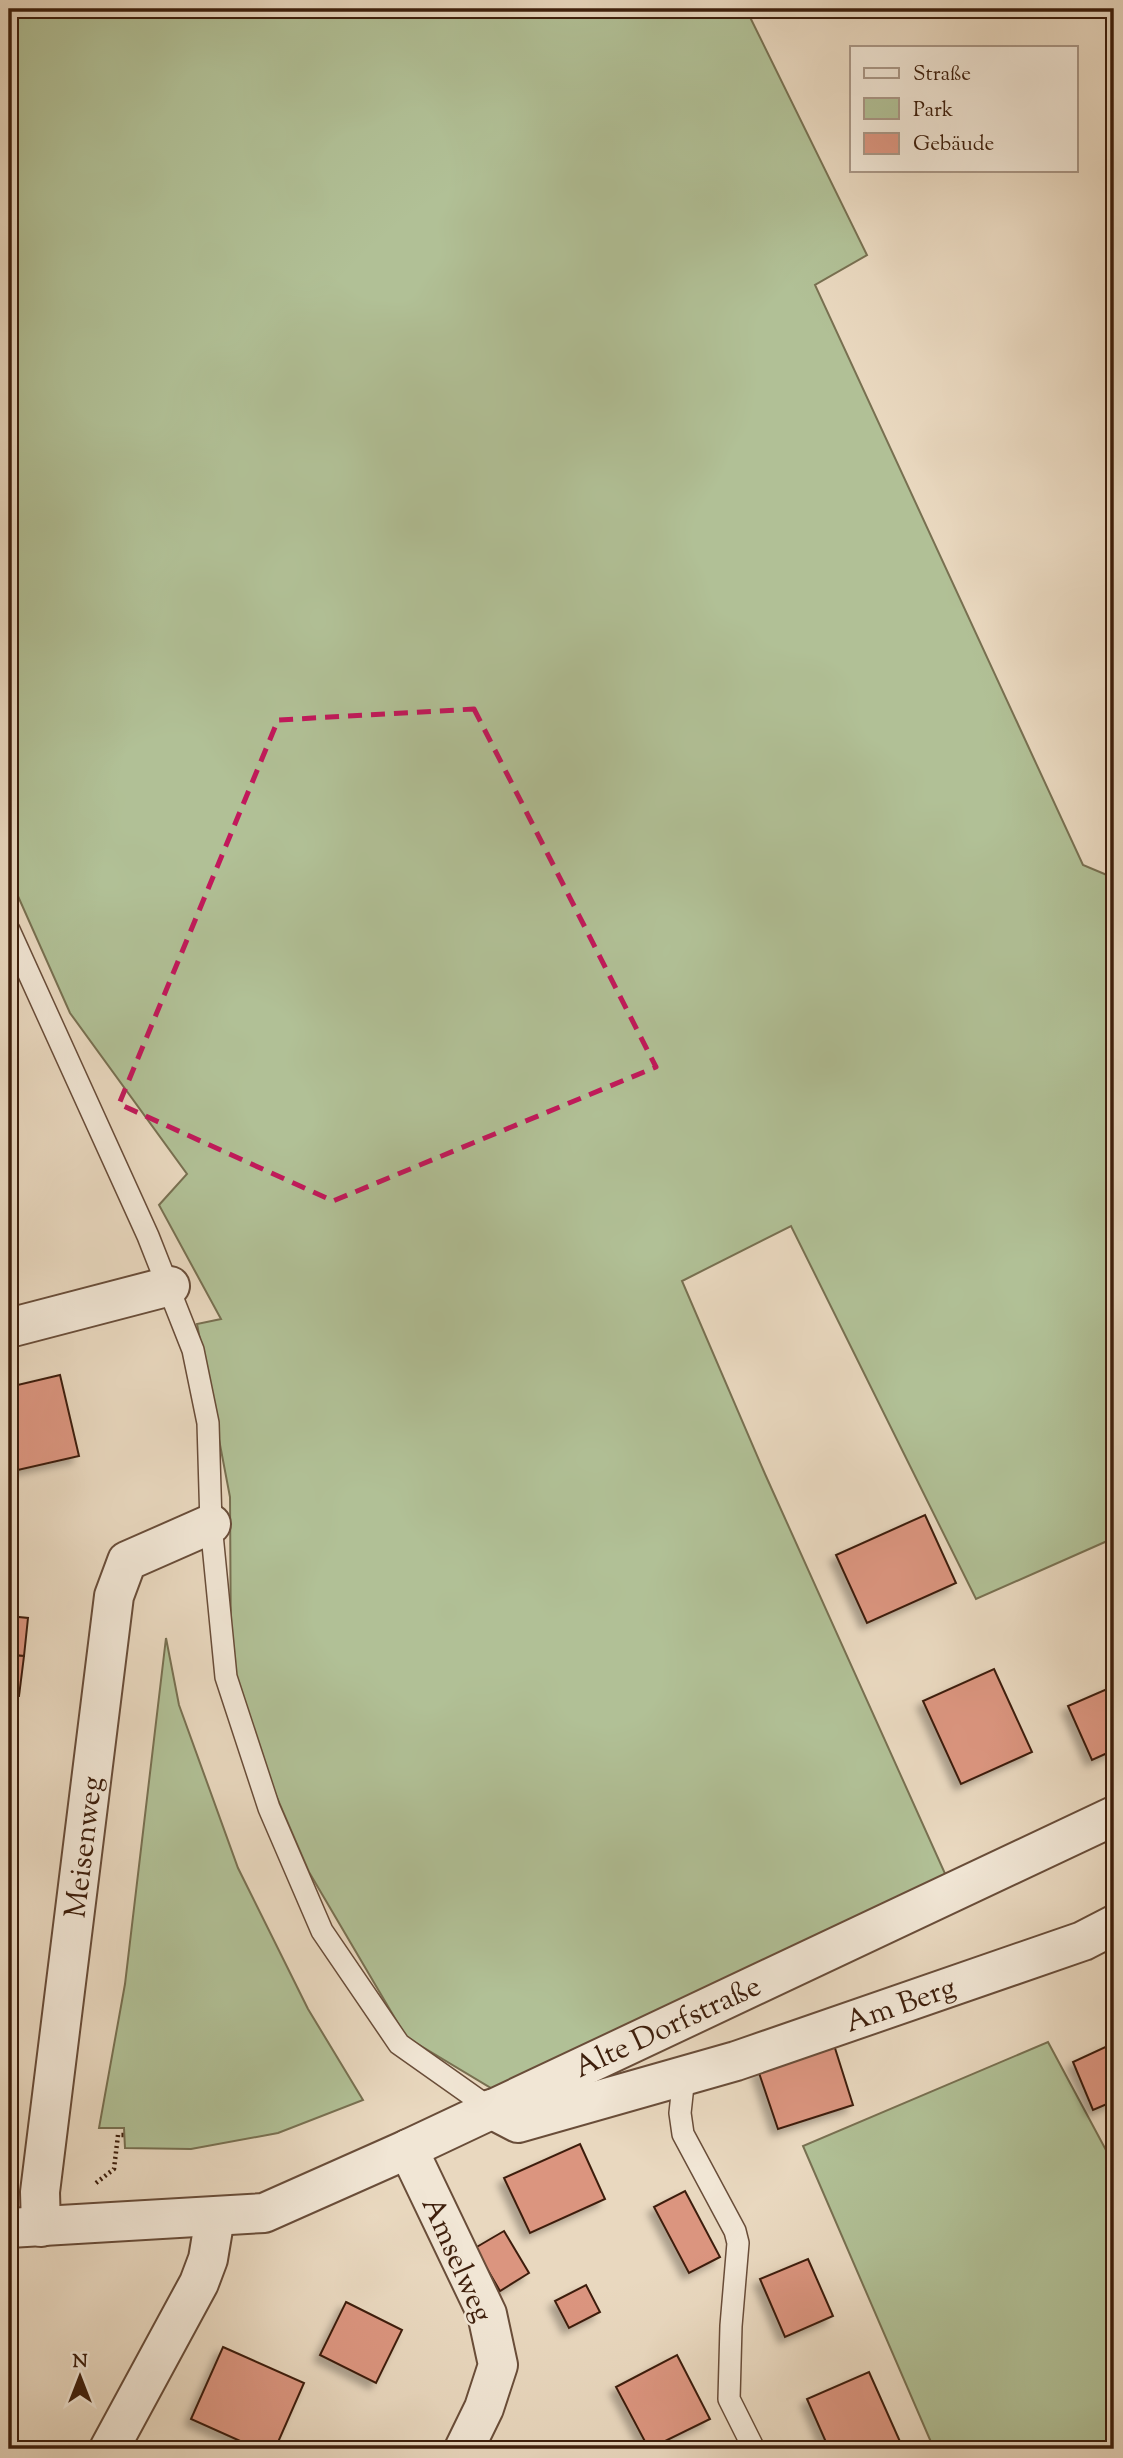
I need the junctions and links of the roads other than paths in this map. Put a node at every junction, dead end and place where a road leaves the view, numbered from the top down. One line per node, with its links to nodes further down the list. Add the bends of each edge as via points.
1 (9, 930): 2 (lane)
2 (170, 1286): 3 (street); 4 (lane, via 193,1350 208,1423)
3 (9, 1328)
4 (211, 1524): 8 (lane, via 226,1676 269,1808 322,1931 399,2044); 11 (street, Meisenweg, via 127,1561 114,1595 40,2192)
5 (1114, 1816): 8 (street, Alte Dorfstraße)
6 (1114, 1925): 7 (street, Am Berg, via 1083,1941)
7 (684, 2077): 8 (street, Am Berg, via 518,2123); 14 (lane, via 683,2134 738,2243 729,2399)
8 (491, 2109): 9 (street, Alte Dorfstraße)
9 (408, 2150): 10 (street, Alte Dorfstraße, via 264,2213); 13 (street, Amselweg, via 487,2314 498,2365)
10 (215, 2217): 11 (street, Alte Dorfstraße); 12 (street, via 199,2283)
11 (25, 2227)
12 (109, 2449)
13 (464, 2449)
14 (754, 2449)

